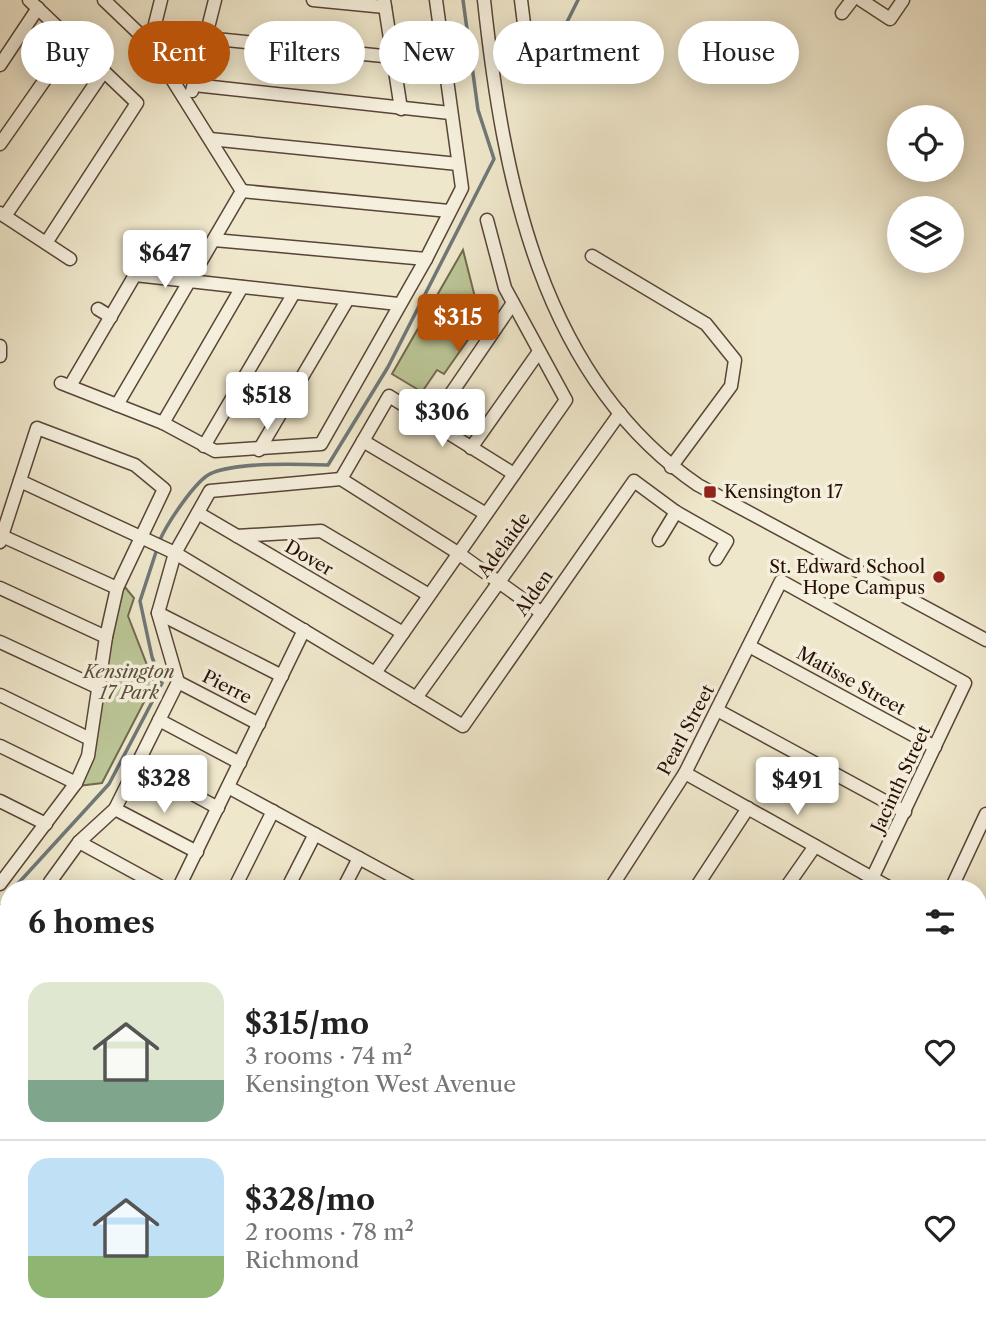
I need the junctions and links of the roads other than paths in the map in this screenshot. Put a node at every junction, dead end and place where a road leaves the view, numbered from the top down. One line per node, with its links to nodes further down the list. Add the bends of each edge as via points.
1 (161, 0): 15 (street)
2 (215, 0): 16 (street)
3 (313, 0): 12 (street)
4 (436, 0): 30 (street)
5 (484, 0): 55 (street, via 500,118 522,222 557,315)
6 (521, 0): 17 (street)
7 (852, 0): 13 (street)
8 (861, 0): 9 (street, via 890,19)
9 (903, 0)
10 (108, 2): 18 (street)
11 (33, 4): 14 (street); 21 (street)
12 (385, 4)
13 (842, 13)
14 (51, 21)
15 (156, 21)
16 (209, 21)
17 (524, 21)
18 (128, 22)
19 (230, 41): 20 (street)
20 (379, 56)
21 (0, 65)
22 (114, 81): 39 (street, via 137,103)
23 (42, 84): 32 (street)
24 (95, 84): 36 (street)
25 (175, 84): 28 (street)
26 (397, 84): 29 (street)
27 (194, 85): 28 (street); 29 (street)
28 (187, 103): 31 (street)
29 (401, 108): 30 (street)
30 (450, 113): 33 (street)
31 (210, 139): 33 (street); 34 (street)
32 (0, 144)
33 (458, 164): 35 (street, via 462,188)
34 (242, 191): 35 (street); 38 (street)
35 (449, 211): 42 (street)
36 (2, 215): 39 (street)
37 (487, 220): 47 (street, via 499,271)
38 (214, 240): 42 (street); 43 (street)
39 (46, 243): 41 (street)
40 (592, 256): 62 (street, via 706,324 735,360 731,386)
41 (70, 259)
42 (426, 259): 48 (street)
43 (190, 281): 44 (street); 50 (street, via 135,275); 54 (street)
44 (242, 287): 45 (street); 56 (street)
45 (294, 293): 46 (street); 59 (street)
46 (348, 299): 48 (street); 61 (street)
47 (513, 303): 52 (street); 57 (street)
48 (398, 304): 61 (street, via 321,444)
49 (98, 309): 50 (street)
50 (111, 317): 54 (street, via 66,384)
51 (0, 346): 53 (street)
52 (538, 353): 60 (street); 63 (street, via 566,400)
53 (0, 356)
54 (117, 405): 56 (street)
55 (620, 413): 62 (street); 76 (street, Adelaide)
56 (163, 423): 59 (street)
57 (431, 423): 58 (street, via 389,396); 60 (street)
58 (363, 441): 64 (street); 68 (street)
59 (204, 446): 61 (street, via 215,452)
60 (471, 448): 63 (street)
61 (259, 450)
62 (671, 467): 85 (street)
63 (514, 474): 68 (street)
64 (341, 479): 67 (street, via 210,491); 74 (street)
65 (20, 481): 70 (street); 70 (street, via 37,428 135,465 164,489); 71 (street)
66 (676, 512): 72 (street); 75 (street, via 727,541); 81 (street, Alden, via 634,481)
67 (198, 513): 69 (street, Dover); 73 (street)
68 (486, 514): 74 (street)
69 (237, 536): 79 (street, via 321,531); 83 (street, Dover)
70 (144, 538): 73 (street); 78 (street)
71 (1, 539): 78 (street)
72 (659, 540)
73 (172, 551): 80 (street); 82 (street)
74 (458, 553): 76 (street); 79 (street)
75 (716, 559)
76 (499, 582): 81 (street); 94 (street, Adelaide)
77 (0, 588): 84 (street)
78 (117, 588): 84 (street)
79 (429, 595): 83 (street)
80 (158, 613): 89 (street); 90 (street)
81 (542, 613): 94 (street, Alden, via 463,726)
82 (304, 631): 88 (street); 89 (street)
83 (403, 633): 88 (street)
84 (106, 637): 92 (street)
85 (986, 640)
86 (0, 642): 92 (street)
87 (749, 646): 91 (street, Pearl Street, via 781,581); 95 (street, Pearl Street); 100 (street, Matisse Street)
88 (375, 673): 94 (street)
89 (282, 676): 97 (street)
90 (178, 682): 96 (street); 97 (street, Pierre)
91 (965, 683): 100 (street, Jacinth Street)
92 (99, 688): 98 (street)
93 (0, 695): 98 (street)
94 (416, 698)
95 (717, 710): 103 (street, Pearl Street); 111 (street)
96 (159, 720): 101 (street); 102 (street)
97 (259, 724): 101 (street)
98 (90, 739): 104 (street)
99 (0, 746): 104 (street)
100 (936, 747): 111 (street, Jacinth Street)
101 (240, 763): 105 (street)
102 (138, 764): 107 (street); 109 (street)
103 (685, 773): 108 (street); 130 (street, Pearl Street)
104 (76, 783): 113 (street)
105 (228, 786): 107 (street); 110 (street)
106 (0, 801): 113 (street)
107 (218, 808): 118 (street)
108 (748, 808): 117 (street); 131 (street)
109 (115, 809): 116 (street); 118 (street)
110 (273, 811): 114 (street); 126 (street)
111 (905, 812): 134 (street, Jacinth Street)
112 (986, 814): 115 (street)
113 (46, 824): 121 (street)
114 (315, 834): 120 (street); 127 (street)
115 (981, 838): 135 (street)
116 (79, 842): 123 (street); 124 (street)
117 (815, 846): 132 (street); 133 (street)
118 (197, 852): 125 (street)
119 (0, 858): 121 (street)
120 (359, 858): 128 (street); 129 (street)
121 (13, 864): 122 (street)
122 (3, 880)
123 (51, 880)
124 (149, 880)
125 (183, 880)
126 (238, 880)
127 (292, 880)
128 (348, 880)
129 (392, 880)
130 (616, 880)
131 (701, 880)
132 (791, 880)
133 (864, 880)
134 (872, 880)
135 (956, 880)

